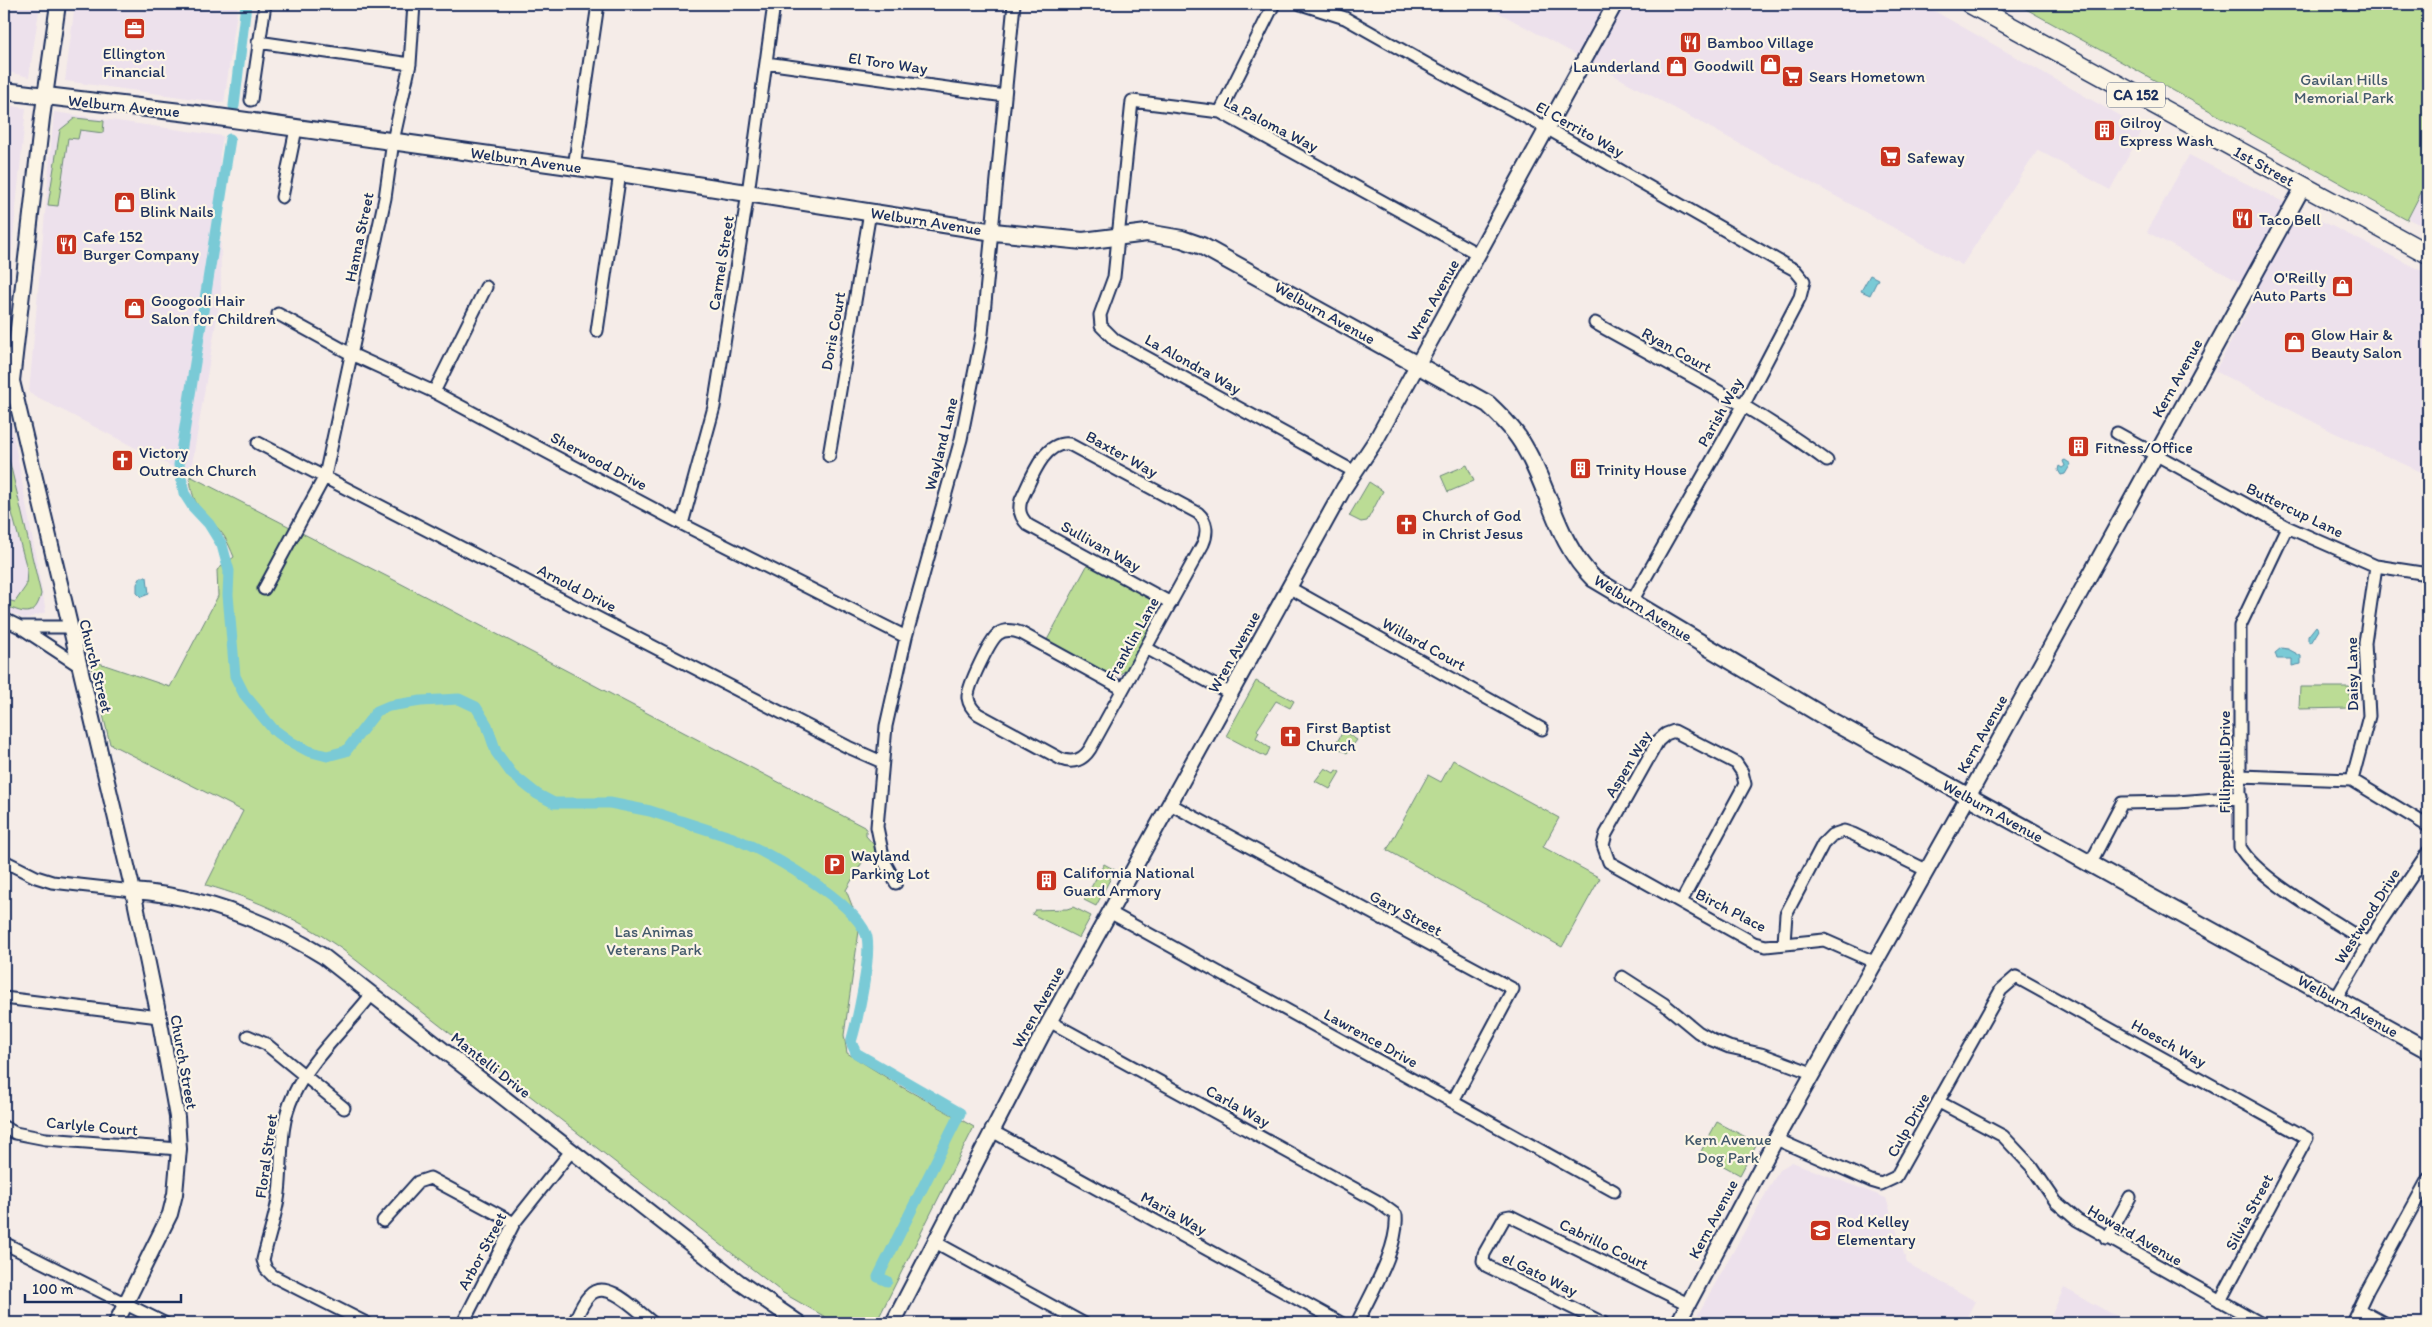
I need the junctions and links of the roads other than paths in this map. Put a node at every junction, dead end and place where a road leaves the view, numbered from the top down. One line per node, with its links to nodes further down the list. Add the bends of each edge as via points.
1 (58, 4): 16 (street, Church Street)
2 (264, 4): 11 (street)
3 (414, 4): 13 (street, Hanna Street)
4 (598, 4): 22 (street)
5 (774, 4): 12 (street, Carmel Street)
6 (1014, 4): 15 (street, Wayland Lane)
7 (1274, 4): 18 (street)
8 (1301, 4): 20 (street, El Cerrito Way, via 1345,18)
9 (1615, 4): 20 (street, Wren Avenue)
10 (1970, 4): 24 (main road, 1st Street / CA 152)
11 (258, 42): 13 (street); 17 (street)
12 (766, 63): 15 (street, El Toro Way); 25 (street, Carmel Street)
13 (410, 64): 21 (street, Hanna Street)
14 (4, 91): 16 (main road, Welburn Avenue)
15 (1005, 96): 28 (street, Wayland Lane)
16 (45, 97): 19 (main road, Welburn Avenue); 60 (street, Church Street, via 12,381)
17 (251, 100)
18 (1220, 112): 29 (street, La Paloma Way, via 1132,101); 30 (street, La Paloma Way)
19 (296, 129): 21 (main road, Welburn Avenue); 26 (street)
20 (1548, 129): 30 (street, Wren Avenue); 33 (street, El Cerrito Way, via 1795,270 1804,281)
21 (393, 141): 22 (main road, Welburn Avenue); 37 (street, Hanna Street, via 385,198)
22 (574, 167): 23 (main road, Welburn Avenue)
23 (620, 173): 25 (main road, Welburn Avenue); 36 (street)
24 (2303, 187): 31 (main road, 1st Street / CA 152); 43 (street, Kern Avenue)
25 (748, 193): 27 (main road, Welburn Avenue); 49 (street, Carmel Street, via 714,407)
26 (282, 197)
27 (870, 212): 28 (main road, Welburn Avenue); 44 (street, Doris Court)
28 (994, 232): 29 (main road, Welburn Avenue, via 1083,241); 61 (street, Wayland Lane, via 982,334 961,439)
29 (1118, 236): 38 (main road, Welburn Avenue, via 1162,235 1202,246); 46 (street, La Alondra Way, via 1114,277 1100,316 1104,331)
30 (1478, 254): 38 (street, Wren Avenue)
31 (2428, 254)
32 (486, 287): 39 (street)
33 (1791, 313): 40 (street, Parish Way)
34 (278, 314): 37 (street, Sherwood Drive)
35 (1594, 323): 40 (street, Ryan Court)
36 (597, 331)
37 (351, 354): 39 (street, Sherwood Drive); 47 (street, Hanna Street)
38 (1418, 364): 46 (street, Wren Avenue); 57 (main road, Welburn Avenue, via 1475,396 1498,414 1525,448 1580,566)
39 (434, 392): 49 (street, Sherwood Drive)
40 (1743, 406): 45 (street, Ryan Court); 57 (street, Parish Way)
41 (2117, 433): 43 (street, Buttercup Lane)
42 (258, 443): 47 (street, Arnold Drive)
43 (2155, 454): 50 (street, Buttercup Lane); 70 (street, Kern Avenue)
44 (828, 456)
45 (1827, 461)
46 (1355, 472): 54 (street, Wren Avenue)
47 (325, 476): 55 (street, Hanna Street); 67 (street, Arnold Drive)
48 (1020, 512): 51 (street, Baxter Way, via 1021,500 1045,454 1062,443 1076,447 1198,514); 56 (street, Sullivan Way, via 1028,524)
49 (682, 524): 61 (street, Sherwood Drive)
50 (2287, 527): 52 (street, Buttercup Lane); 68 (street, Fillippelli Drive, via 2240,626)
51 (1207, 529): 56 (street, Franklin Lane, via 1205,540)
52 (2376, 566): 53 (street, Buttercup Lane); 69 (street, Daisy Lane, via 2365,643 2369,716)
53 (2428, 574)
54 (1290, 588): 65 (street, Wren Avenue); 66 (street, Willard Court)
55 (264, 589)
56 (1170, 603): 62 (street, Franklin Lane)
57 (1631, 603): 70 (main road, Welburn Avenue)
58 (4, 619): 59 (street)
59 (20, 627): 60 (street); 63 (street)
60 (69, 627): 63 (street, Church Street)
61 (906, 637): 67 (street, Wayland Lane, via 886,726)
62 (1146, 648): 64 (street, Franklin Lane); 65 (street)
63 (78, 665): 80 (street, Church Street)
64 (1123, 689): 64 (street, Franklin Lane, via 1088,753 1066,762 986,718 975,711 968,700 970,686 992,642 997,634 1008,630 1021,633)
65 (1231, 694): 72 (street, Wren Avenue)
66 (1542, 729)
67 (882, 762): 79 (street, Wayland Lane, via 877,827 884,861)
68 (2241, 776): 69 (street); 71 (street, Fillippelli Drive)
69 (2352, 780): 73 (street)
70 (1968, 797): 77 (main road, Welburn Avenue); 78 (street, Kern Avenue)
71 (2241, 797): 77 (street, via 2122,803); 84 (street, Fillippelli Drive, via 2240,847 2246,858 2267,876)
72 (1170, 804): 82 (street, Wren Avenue); 97 (street, Gary Street, via 1513,989)
73 (2428, 826)
74 (2428, 852): 84 (street, Westwood Drive)
75 (4, 861): 80 (street, via 36,878 52,882)
76 (1609, 862): 81 (street, Birch Place); 81 (street, Aspen Way, via 1603,845 1606,834 1658,741 1666,734 1674,732 1736,763 1744,784)
77 (2090, 864): 90 (main road, Welburn Avenue)
78 (1926, 870): 83 (street, via 1853,834 1844,831 1832,834 1823,844 1786,914); 85 (street, Kern Avenue)
79 (896, 883)
80 (133, 891): 88 (street, Mantelli Drive, via 200,902 257,920 323,956); 91 (street, Church Street)
81 (1681, 902): 83 (street, Birch Place, via 1754,943 1766,946)
82 (1111, 913): 92 (street, Wren Avenue); 97 (street, Lawrence Drive)
83 (1784, 943): 85 (street, Birch Place, via 1824,940)
84 (2367, 943): 90 (street, Westwood Drive)
85 (1874, 962): 95 (street, Kern Avenue)
86 (1622, 977): 95 (street, via 1712,1040 1761,1054)
87 (2016, 977): 98 (street, Culp Drive, via 2001,990); 102 (street, Hoesch Way)
88 (372, 994): 96 (street, Floral Street); 105 (street, Mantelli Drive)
89 (4, 998): 91 (street)
90 (2336, 998): 94 (main road, Welburn Avenue)
91 (159, 1017): 104 (street, Church Street)
92 (1049, 1021): 101 (street, Wren Avenue); 130 (street, Carla Way, via 1377,1201 1396,1215 1387,1258)
93 (248, 1036): 96 (street, via 266,1044)
94 (2428, 1050)
95 (1812, 1074): 103 (street, Kern Avenue)
96 (305, 1076): 99 (street); 122 (street, Floral Street, via 287,1113 280,1146 279,1193 263,1260 273,1276)
97 (1452, 1101): 107 (street, Lawrence Drive)
98 (1939, 1102): 103 (street, Culp Drive, via 1903,1168 1896,1177 1881,1184); 113 (street, Howard Avenue, via 2002,1136 2032,1167 2056,1202 2076,1220)
99 (344, 1108)
100 (4, 1127): 104 (street, Carlyle Court, via 46,1139)
101 (992, 1131): 114 (street, Wren Avenue); 129 (street, Maria Way)
102 (2306, 1138): 116 (street, Silvia Street)
103 (1776, 1139): 118 (street, Kern Avenue)
104 (179, 1149): 117 (street, Church Street, via 170,1214)
105 (572, 1150): 112 (street, Arbor Street); 126 (street, Mantelli Drive, via 746,1287)
106 (2428, 1179): 109 (street)
107 (1614, 1191)
108 (2130, 1197): 113 (street)
109 (2424, 1198): 119 (street)
110 (1505, 1217): 118 (street, Cabrillo Court, via 1510,1216); 131 (street, el Gato Way, via 1484,1254 1483,1261 1487,1266)
111 (383, 1221): 112 (street, via 418,1182 430,1178)
112 (514, 1223): 123 (street, Arbor Street)
113 (2107, 1239): 116 (street, Howard Avenue)
114 (935, 1242): 127 (street, Wren Avenue); 128 (street)
115 (4, 1243): 117 (street)
116 (2220, 1301): 133 (street, Howard Avenue)
117 (126, 1304): 120 (street, Church Street); 121 (street)
118 (1688, 1304): 132 (street, Kern Avenue)
119 (2358, 1308): 134 (street); 135 (street)
120 (116, 1323)
121 (164, 1323)
122 (366, 1323)
123 (463, 1323)
124 (574, 1323): 125 (street, via 588,1296 598,1289 614,1292)
125 (653, 1323)
126 (799, 1323)
127 (893, 1323)
128 (1083, 1323)
129 (1341, 1323)
130 (1357, 1323)
131 (1603, 1323)
132 (1678, 1323)
133 (2260, 1323)
134 (2352, 1323)
135 (2384, 1323)

